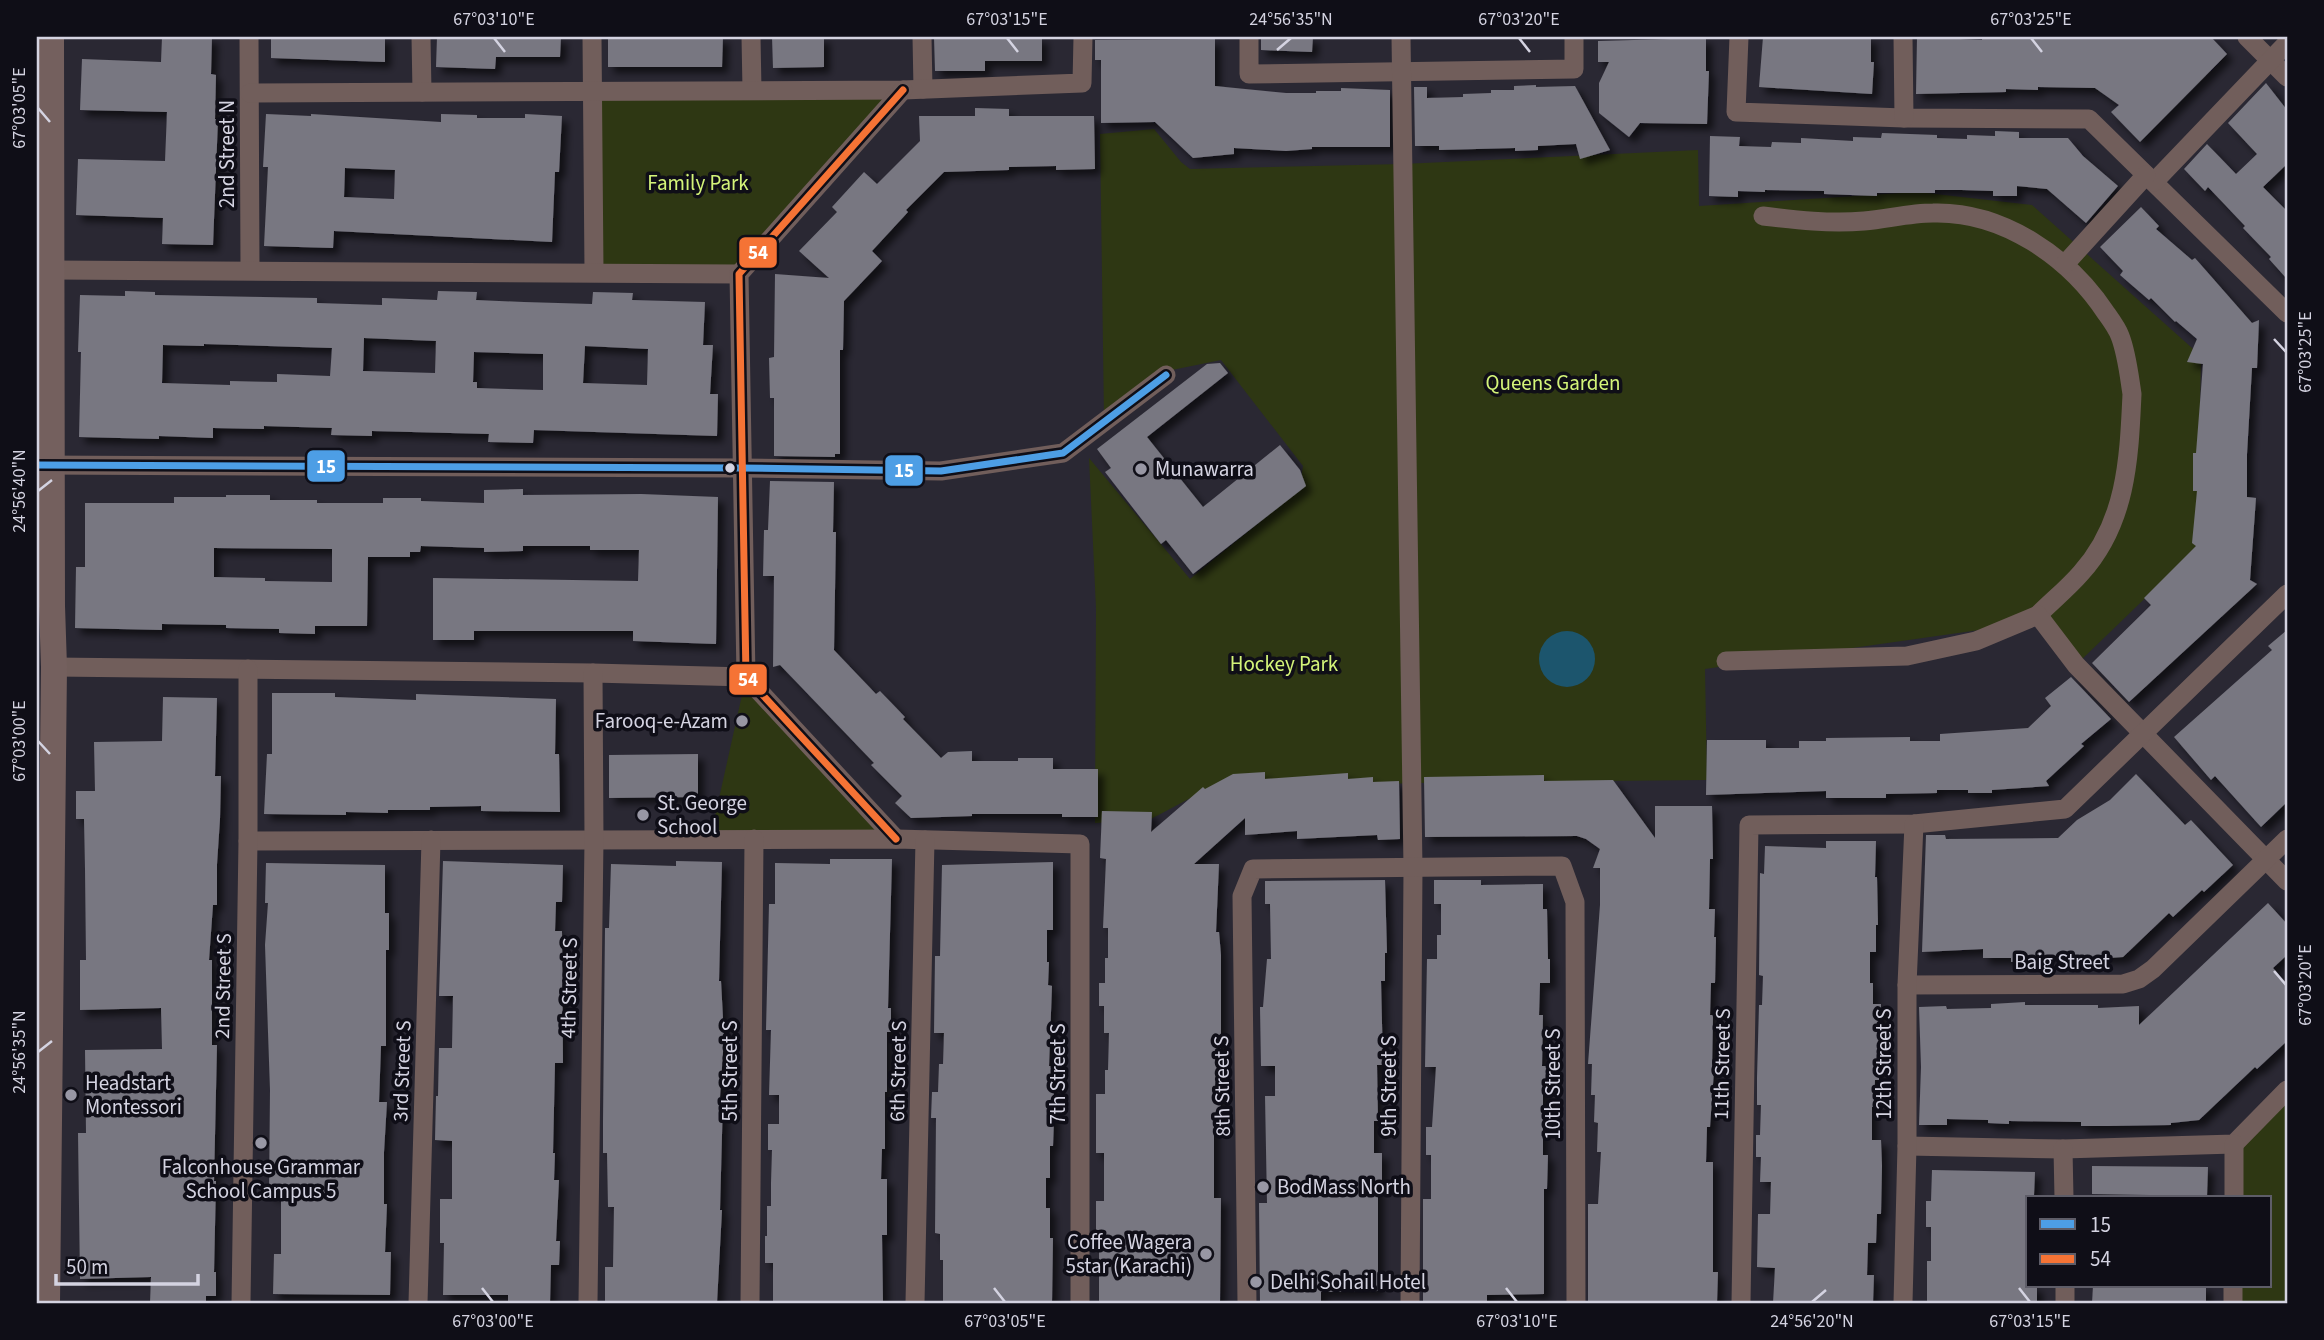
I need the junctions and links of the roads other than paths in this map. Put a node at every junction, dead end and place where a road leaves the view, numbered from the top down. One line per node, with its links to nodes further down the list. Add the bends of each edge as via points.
1 (51, 37): 27 (street)
2 (249, 37): 22 (street, 2nd Street N)
3 (421, 37): 21 (street)
4 (592, 37): 20 (street)
5 (751, 37): 18 (street)
6 (922, 37): 19 (street)
7 (1083, 37): 19 (street, via 1082,83)
8 (1249, 37): 16 (street, via 1249,75)
9 (1401, 37): 16 (street, 9th Street S)
10 (1574, 37): 16 (street, via 1574,69)
11 (1739, 37): 23 (street, via 1736,112)
12 (1903, 37): 23 (street)
13 (2247, 37): 15 (street)
14 (2287, 43): 15 (street)
15 (2270, 60): 17 (street); 24 (street)
16 (1401, 71): 52 (street, 9th Street S)
17 (2287, 77)
18 (752, 90): 19 (street); 20 (street)
19 (913, 90): 30 (street)
20 (592, 91): 21 (street); 29 (street)
21 (422, 92): 22 (street)
22 (250, 93): 28 (street, 2nd Street N)
23 (1904, 118): 24 (street, via 2089,119)
24 (2150, 179): 26 (street); 31 (street)
25 (1763, 216): 26 (street, via 1862,221 1934,212 1983,218)
26 (2065, 264): 36 (street, via 2094,295 2120,335 2132,394 2128,467 2113,525 2100,547 2082,573)
27 (51, 270): 28 (street); 33 (street)
28 (250, 271): 29 (street)
29 (594, 271): 30 (street)
30 (739, 274): 34 (street)
31 (2287, 313)
32 (1166, 375): 34 (street, via 1063,453 941,471)
33 (44, 465): 34 (street); 38 (street)
34 (741, 468): 41 (street)
35 (2287, 594): 42 (street)
36 (2038, 615): 37 (street, via 1976,641 1907,656); 42 (street, via 2076,665)
37 (1726, 661)
38 (54, 667): 39 (street); 61 (street)
39 (247, 668): 40 (street); 50 (street, 2nd Street S)
40 (593, 673): 41 (street); 48 (street, 4th Street S)
41 (746, 677): 45 (street)
42 (2143, 732): 43 (street, via 2065,809); 51 (street)
43 (1914, 824): 54 (street, 12th Street S); 71 (street, 11th Street S, via 1749,825)
44 (754, 839): 45 (street); 48 (street); 65 (street, 5th Street S)
45 (896, 839): 49 (street)
46 (2287, 839): 51 (street, Baig Street)
47 (431, 840): 48 (street); 50 (street); 63 (street, 3rd Street S)
48 (594, 840): 64 (street, 4th Street S)
49 (925, 840): 66 (street, 6th Street S); 67 (street, 7th Street S, via 1080,844)
50 (248, 841): 62 (street, 2nd Street S)
51 (2266, 860): 53 (street); 54 (street, Baig Street, via 2139,979 2123,984)
52 (1413, 868): 68 (street, 8th Street S, via 1252,869 1242,896); 69 (street, 9th Street S); 70 (street, 10th Street S, via 1562,866 1575,902)
53 (2287, 881)
54 (1907, 985): 57 (street, 12th Street S)
55 (2287, 1090): 56 (street)
56 (2234, 1144): 58 (street); 60 (street)
57 (1907, 1146): 58 (street); 72 (street, 12th Street S)
58 (2063, 1149): 59 (street)
59 (2064, 1196)
60 (2234, 1196)
61 (47, 1303)
62 (242, 1303)
63 (418, 1303)
64 (588, 1303)
65 (750, 1303)
66 (915, 1303)
67 (1080, 1303)
68 (1247, 1303)
69 (1410, 1303)
70 (1576, 1303)
71 (1741, 1303)
72 (1903, 1303)

